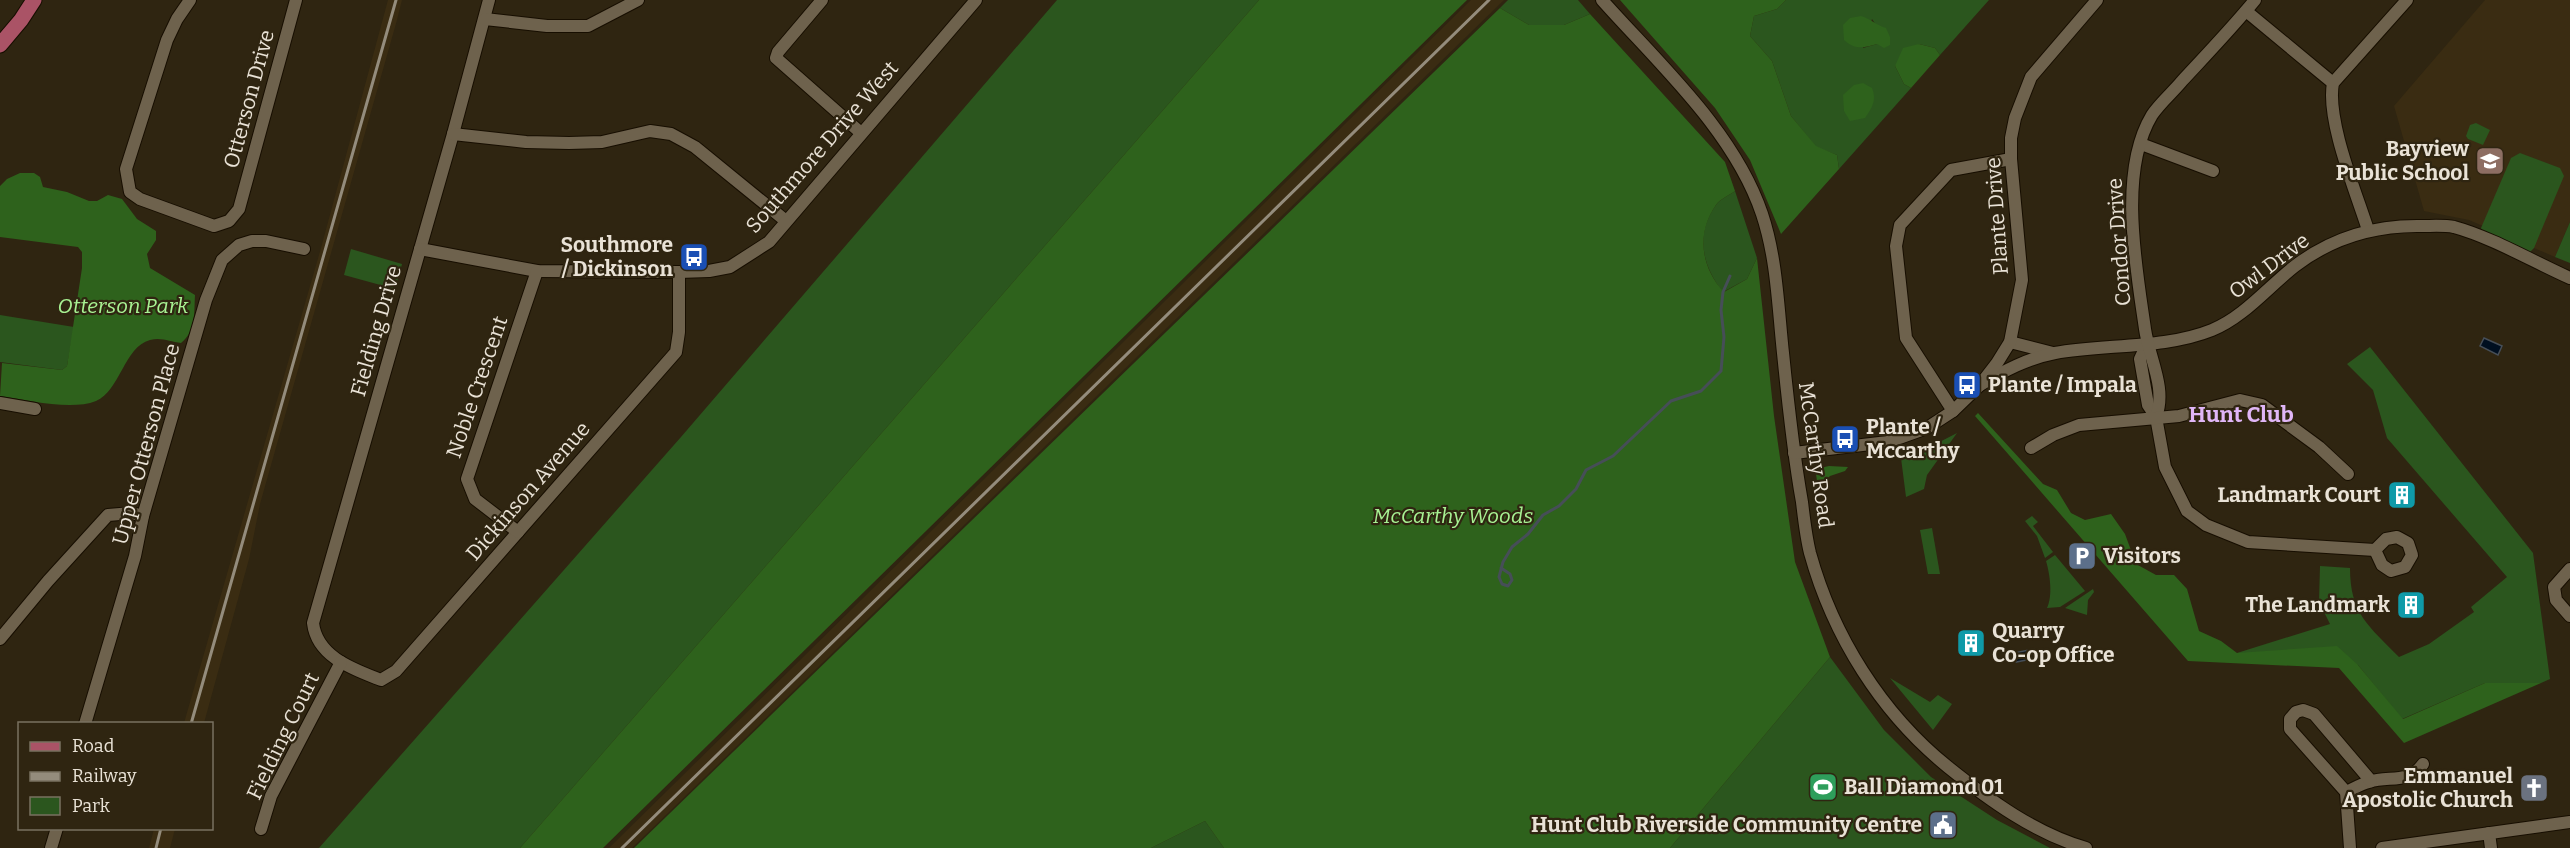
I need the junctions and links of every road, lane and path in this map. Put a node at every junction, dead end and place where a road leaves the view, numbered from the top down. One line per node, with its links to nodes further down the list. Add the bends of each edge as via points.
1 (32, 0): 14 (main road); 15 (main road)
2 (190, 0): 3 (street, Otterson Drive, via 167,40 126,169 130,192 147,203 214,226 229,221 239,208)
3 (296, 0)
4 (489, 0): 13 (street, Fielding Drive)
5 (638, 0): 13 (street, via 588,26)
6 (822, 0): 17 (street, via 776,58)
7 (976, 0): 17 (street, Southmore Drive West)
8 (1602, 0): 38 (street, McCarthy Road, via 1733,153 1761,212 1773,258)
9 (2097, 0): 20 (street, Plante Drive, via 2031,77 2015,118)
10 (2255, 0): 12 (street, Condor Drive)
11 (2407, 0): 16 (street)
12 (2246, 11): 16 (street); 19 (street, Condor Drive, via 2152,115)
13 (485, 19): 18 (street, Fielding Drive)
14 (0, 30)
15 (0, 45)
16 (2333, 83): 23 (street, via 2330,98 2334,120)
17 (861, 133): 22 (street, Southmore Drive West)
18 (453, 134): 22 (street, via 569,143 602,142 650,131 671,134 695,147); 25 (street, Fielding Drive)
19 (2141, 144): 21 (street); 30 (street, Condor Drive, via 2134,160 2131,186)
20 (2011, 159): 29 (street, Plante Drive, via 2022,280); 35 (street, via 1951,170 1900,225 1896,246 1906,338)
21 (2213, 171)
22 (786, 221): 27 (street, Southmore Drive West, via 769,242 730,267)
23 (2368, 230): 28 (street, Owl Drive, via 2451,227); 30 (street, Owl Drive, via 2335,241 2296,266 2247,308 2213,330)
24 (304, 249): 40 (street, Upper Otterson Place, via 252,241 239,245 222,260 206,300)
25 (420, 249): 26 (street, Southmore Drive West); 46 (street, Fielding Drive, via 313,623 321,646)
26 (537, 270): 27 (street, Southmore Drive West); 41 (street, Noble Crescent, via 467,479 475,499)
27 (679, 272): 41 (street, Dickinson Avenue, via 676,351)
28 (2570, 278)
29 (2010, 342): 31 (street, Owl Drive); 32 (street, Plante Drive)
30 (2147, 344): 31 (street, Owl Drive); 36 (street, Condor Drive, via 2161,404)
31 (2054, 353): 32 (street, Owl Drive, via 2025,362)
32 (1980, 385): 35 (street, Plante Drive)
33 (0, 403): 34 (street)
34 (35, 409)
35 (1953, 411): 38 (street, Plante Drive, via 1927,428 1894,441)
36 (2156, 417): 37 (street, via 2079,425); 39 (street, via 2179,416 2240,400 2262,405); 42 (street, Condor Drive, via 2165,467 2183,506 2206,525 2248,542)
37 (2031, 448)
38 (1794, 453): 55 (street, McCarthy Road, via 1809,551 1833,619 1869,682 1926,749 1997,804)
39 (2348, 474)
40 (143, 516): 45 (street, via 108,515); 47 (street, Upper Otterson Place, via 135,556)
41 (518, 532): 46 (street, Dickinson Avenue, via 389,677 381,680)
42 (2375, 550)
43 (2570, 568): 44 (street, via 2554,587 2556,600)
44 (2570, 616)
45 (0, 639)
46 (341, 662): 52 (street, Fielding Court, via 271,796)
47 (85, 722)
48 (2423, 764): 49 (street, via 2418,772 2395,780)
49 (2371, 781): 50 (street); 50 (street, via 2314,714 2296,712 2290,719 2290,729)
50 (2346, 792): 58 (street)
51 (2570, 822): 54 (street)
52 (261, 829)
53 (56, 830): 56 (street)
54 (2489, 833): 59 (street); 60 (street)
55 (2066, 845): 57 (street, McCarthy Road)
56 (51, 848)
57 (2086, 848)
58 (2350, 848)
59 (2382, 848)
60 (2491, 848)

